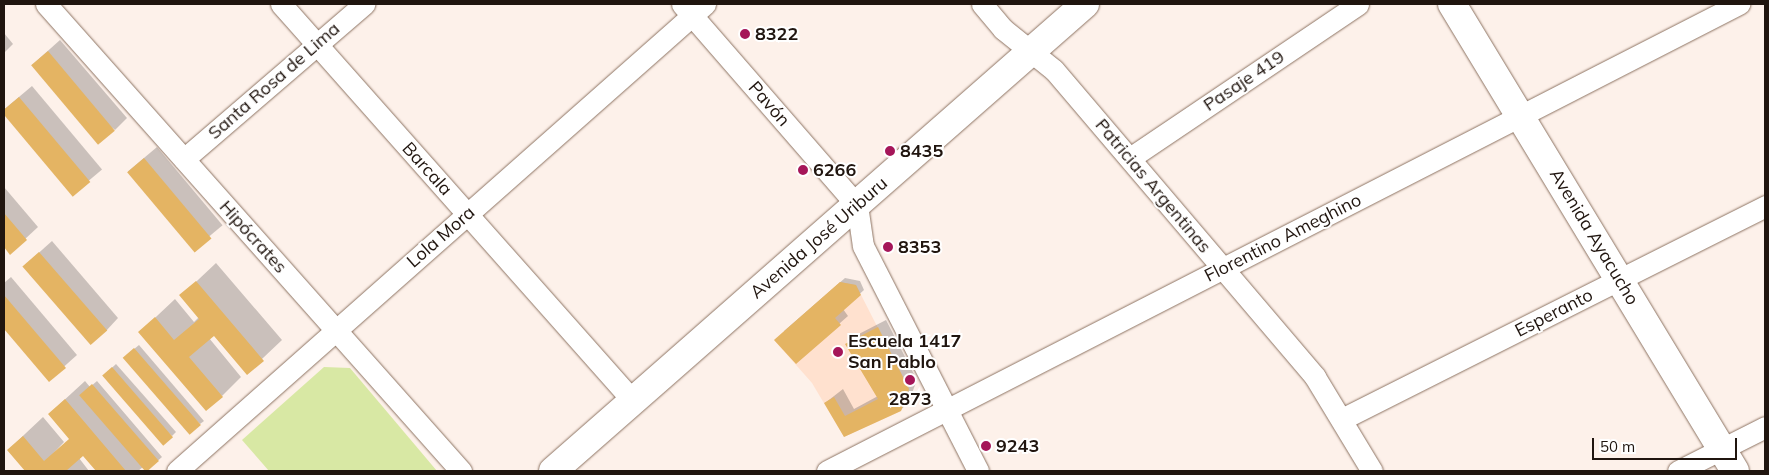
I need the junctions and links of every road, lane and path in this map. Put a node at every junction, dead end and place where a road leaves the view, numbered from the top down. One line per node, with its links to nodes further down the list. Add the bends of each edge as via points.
1 (46, 4): 14 (street, Hipócrates)
2 (282, 4): 10 (street, Barcala)
3 (364, 4): 10 (street, Santa Rosa de Lima)
4 (982, 4): 11 (street, Patricias Argentinas, via 1003,29)
5 (1085, 4): 11 (main road, Avenida José Uriburu)
6 (1358, 4): 13 (street, Pasaje 419)
7 (1452, 4): 12 (main road, Avenida Ayacucho)
8 (1738, 4): 12 (street, Florentino Ameghino)
9 (693, 8): 15 (street, Pavón); 17 (street, Lola Mora)
10 (317, 44): 14 (street, Santa Rosa de Lima); 17 (street, Barcala)
11 (1031, 52): 13 (street, Patricias Argentinas, via 1054,70); 15 (main road, Avenida José Uriburu)
12 (1521, 114): 18 (street, Florentino Ameghino); 19 (main road, Avenida Ayacucho)
13 (1130, 158): 18 (street, Patricias Argentinas)
14 (184, 159): 20 (street, Hipócrates)
15 (857, 205): 21 (main road, Avenida José Uriburu); 22 (street, via 863,246)
16 (1765, 206): 19 (street, Esperanto)
17 (468, 214): 20 (street, Lola Mora); 21 (street, Barcala)
18 (1224, 270): 22 (street, Florentino Ameghino); 23 (street, Patricias Argentinas, via 1315,377)
19 (1619, 280): 23 (street, Esperanto); 25 (main road, Avenida Ayacucho)
20 (336, 330): 26 (street, Lola Mora); 27 (street, Hipócrates)
21 (633, 401): 28 (main road, Avenida José Uriburu)
22 (947, 410): 29 (street, Florentino Ameghino); 30 (street)
23 (1342, 419): 31 (street, Patricias Argentinas)
24 (1765, 427): 25 (street)
25 (1728, 460): 32 (street)
26 (177, 471)
27 (461, 471)
28 (553, 471)
29 (827, 471)
30 (978, 471)
31 (1372, 471)
32 (1678, 471)

